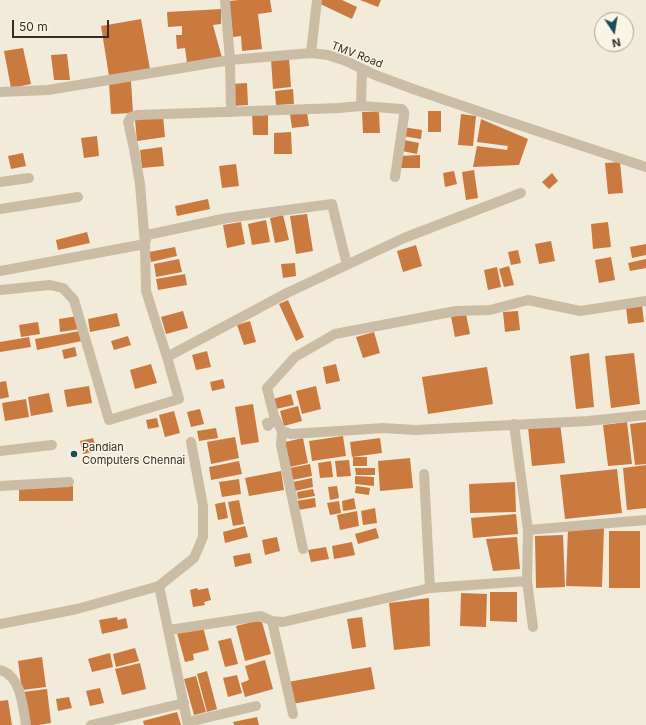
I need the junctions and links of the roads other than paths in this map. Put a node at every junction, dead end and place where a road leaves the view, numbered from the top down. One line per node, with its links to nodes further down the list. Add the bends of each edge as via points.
1 (225, 0): 4 (street)
2 (317, 0): 3 (street)
3 (311, 54): 4 (street, TMV Road); 5 (street, TMV Road, via 328,55)
4 (230, 60): 6 (street, TMV Road, via 48,90); 8 (street)
5 (362, 69): 7 (street); 9 (street, TMV Road)
6 (0, 92)
7 (361, 106): 8 (street); 10 (street, via 402,109 404,112)
8 (231, 112): 16 (street, via 137,115 129,120 140,184)
9 (646, 167)
10 (395, 177)
11 (29, 178): 12 (street)
12 (0, 182)
13 (521, 193): 17 (street, via 404,238)
14 (78, 197): 15 (street)
15 (0, 209)
16 (145, 244): 17 (street, via 147,235 227,218 332,204); 18 (street); 21 (street, via 146,291)
17 (347, 265): 21 (street)
18 (0, 271)
19 (0, 290): 21 (street, via 50,285 63,288 74,300 110,420 179,399)
20 (646, 301): 24 (street, via 580,311 528,300 490,310 456,311 335,334 295,357 267,388 269,422)
21 (167, 357)
22 (646, 415): 23 (street, via 588,421)
23 (514, 424): 24 (street, via 291,434); 32 (street)
24 (282, 431): 33 (street, via 281,445)
25 (191, 442): 35 (street, via 203,506 203,537 194,558)
26 (52, 444): 27 (street)
27 (0, 450)
28 (424, 474): 36 (street)
29 (69, 482): 30 (street)
30 (0, 486)
31 (646, 520): 32 (street)
32 (528, 530): 34 (street)
33 (303, 550)
34 (527, 581): 36 (street); 39 (street)
35 (159, 586): 38 (street, via 77,608); 40 (street)
36 (430, 588): 37 (street, via 283,622)
37 (272, 621): 40 (street, via 261,616); 44 (street)
38 (0, 624)
39 (533, 626)
40 (169, 630): 42 (street)
41 (0, 670): 46 (street, via 6,672 16,683)
42 (184, 703): 45 (street); 47 (street)
43 (256, 706): 45 (street)
44 (293, 714)
45 (188, 724)
46 (26, 725)
47 (91, 725)

